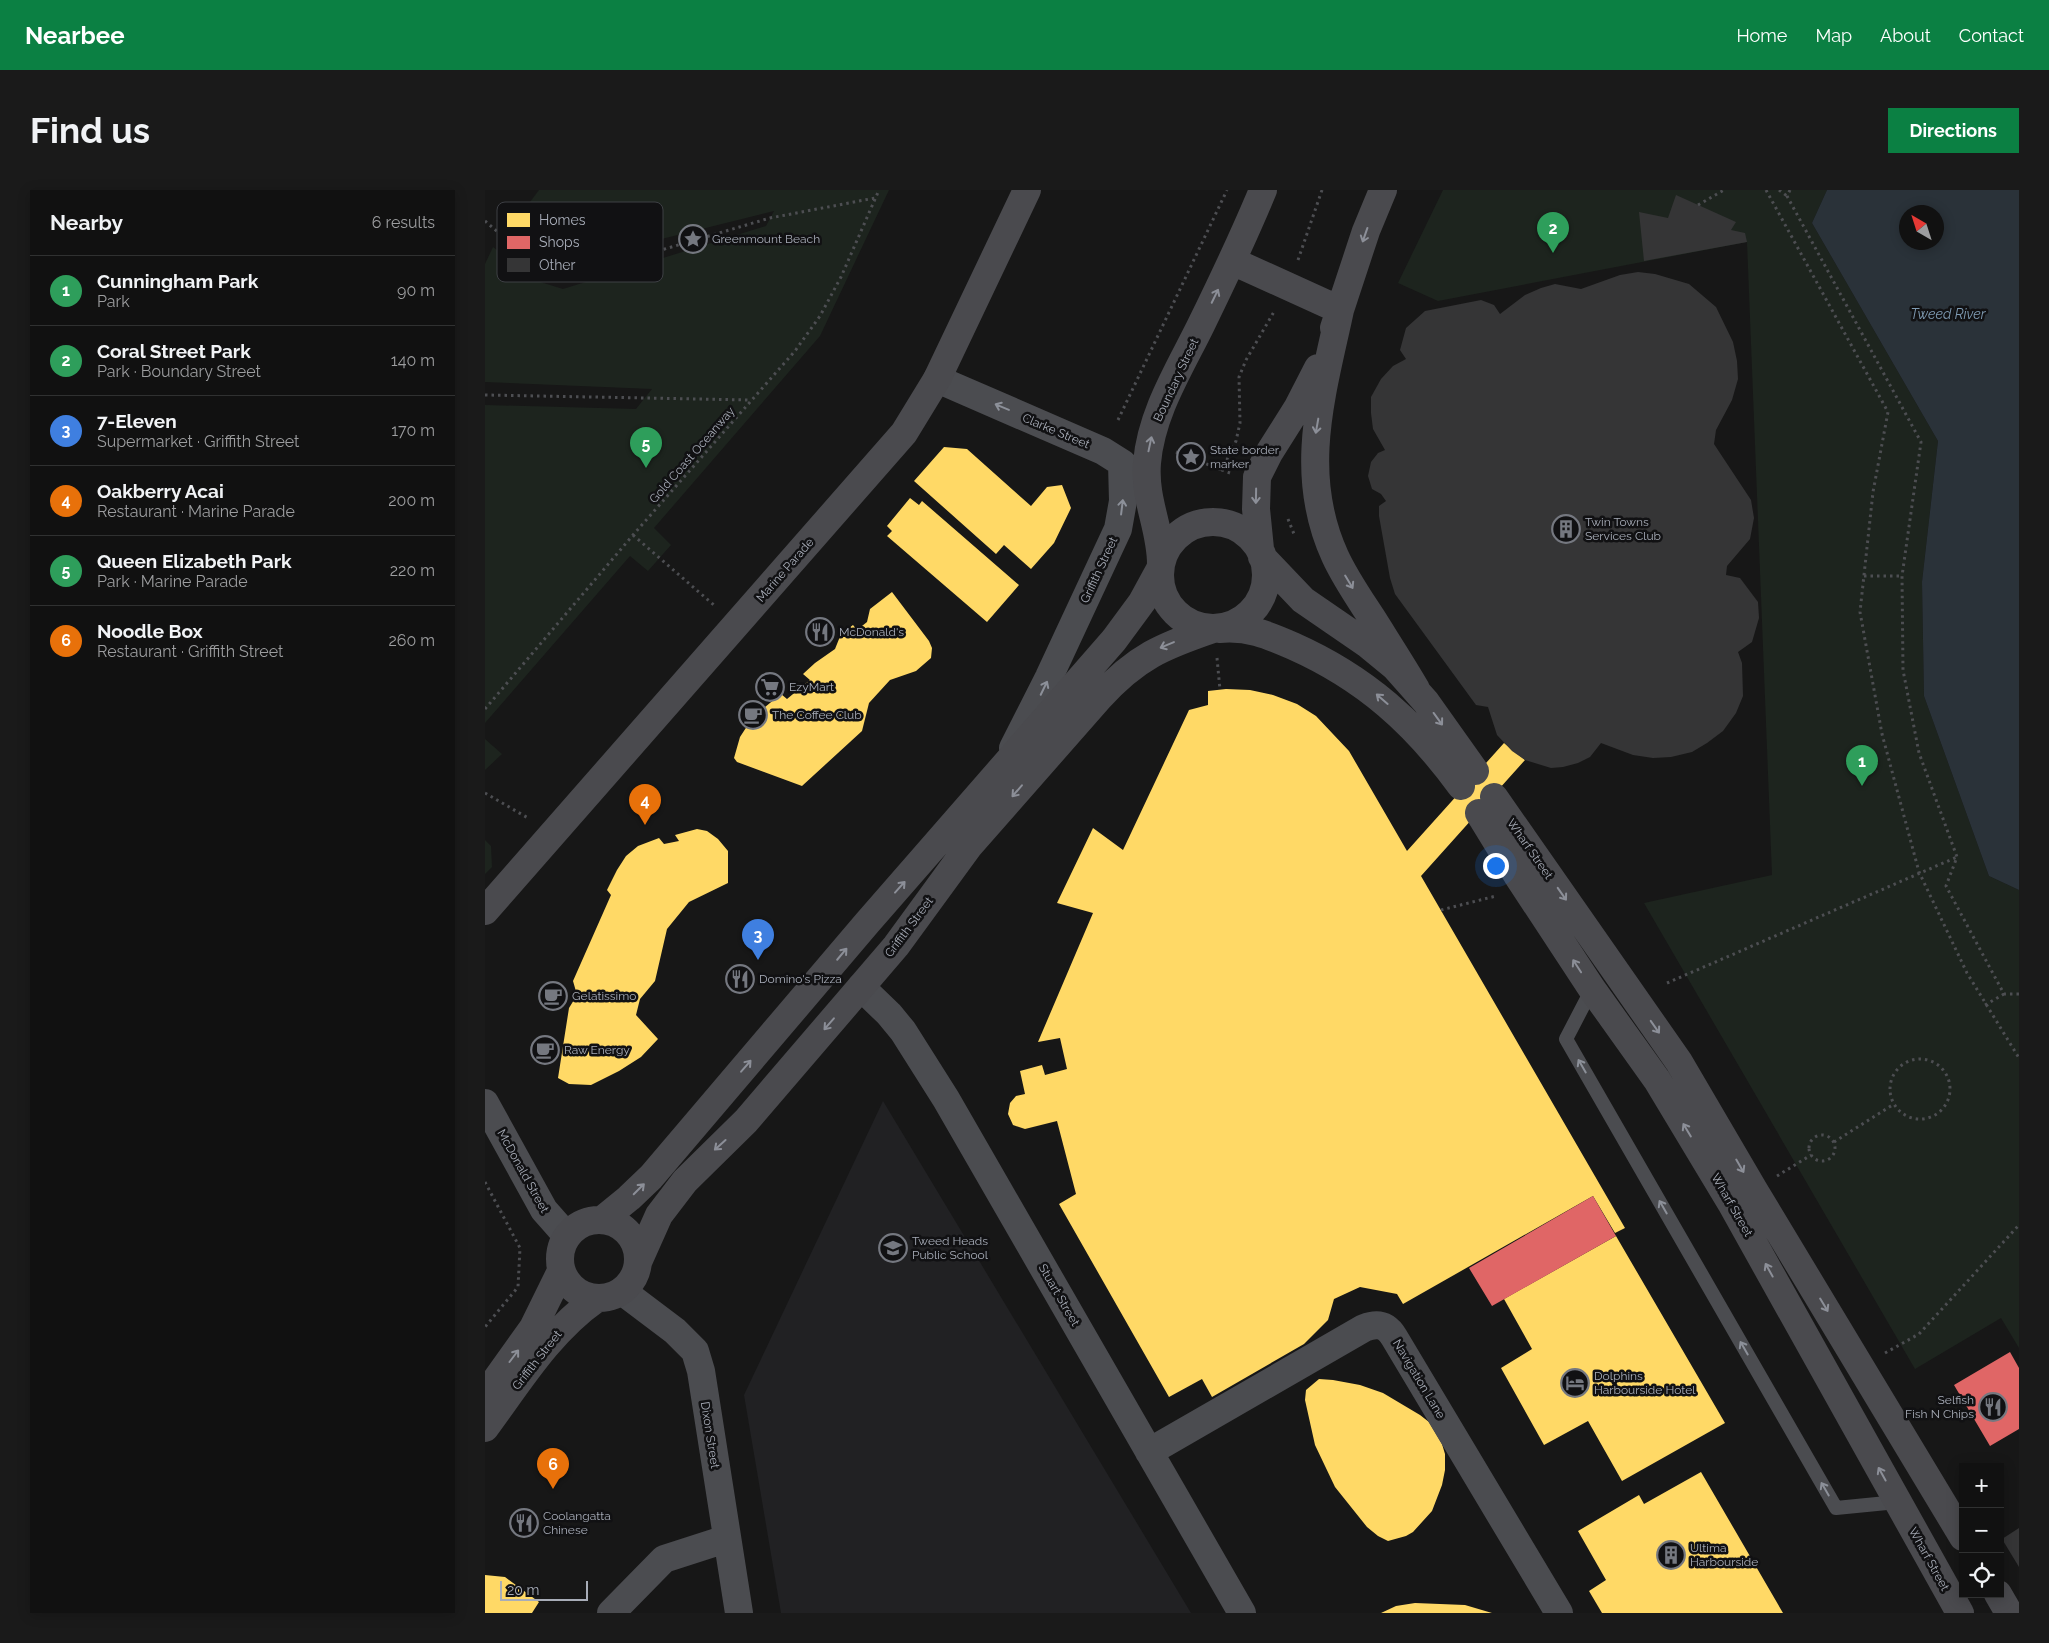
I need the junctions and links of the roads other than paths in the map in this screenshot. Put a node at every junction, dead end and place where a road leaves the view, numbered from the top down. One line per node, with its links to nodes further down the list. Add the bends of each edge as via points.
1 (1027, 190): 6 (main road, Marine Parade)
2 (1263, 190): 4 (main road, Boundary Street)
3 (1383, 190): 5 (main road, one-way to 5)
4 (1232, 261): 5 (main road); 8 (main road, Boundary Street, one-way to 4, via 1147,474 1154,426)
5 (1340, 310): 9 (main road, one-way to 9, via 1318,370 1257,477 1256,509); 12 (main road, one-way to 12, via 1315,438 1320,511 1341,569)
6 (937, 380): 7 (street, Clarke Street, one-way to 6, via 1087,444); 14 (main road, Marine Parade, via 904,433)
7 (1122, 463): 8 (street, Clarke Street, via 1143,487); 13 (street, Griffith Street, one-way to 7, via 1049,678 1118,529 1123,501)
8 (1151, 510): 10 (main road, Boundary Street, via 1160,543)
9 (1261, 553): 10 (main road, via 1234,526 1206,521 1180,532 1168,546); 11 (main road, via 1265,583 1257,604 1240,620); 12 (main road, via 1303,600 1383,656)
10 (1161, 566): 11 (main road, via 1164,594 1176,612 1197,626); 13 (main road, Griffith Street, via 1125,628)
11 (1215, 629): 12 (main road, one-way to 11, via 1468,779 1373,692 1311,654 1272,636 1244,629); 16 (main road, Griffith Street, one-way to 16, via 1159,649 1108,687 969,846 907,933)
12 (1416, 689)
13 (996, 777): 15 (main road, Griffith Street, one-way to 13)
14 (485, 911)
15 (816, 984): 16 (main road, via 839,982); 19 (main road, Griffith Street, one-way to 15, via 651,1177)
16 (861, 988): 21 (main road, Griffith Street, one-way to 21, via 746,1121 685,1180 659,1215); 27 (street, Stuart Street, via 889,1014 911,1042)
17 (1591, 989): 28 (main road, Wharf Street, one-way to 17, via 1731,1203 1657,1080); 28 (lane, one-way to 17, via 1836,1508 1566,1040); 29 (main road, Wharf Street, one-way to 29, via 1517,875 1486,805 1679,1062)
18 (485, 1103): 20 (street, McDonald Street, via 544,1210)
19 (602, 1220): 20 (main road, via 585,1222); 21 (main road, via 627,1232 637,1249)
20 (567, 1236): 22 (main road, via 560,1251)
21 (639, 1262): 23 (main road, via 635,1275)
22 (561, 1272): 24 (main road, via 574,1291); 25 (main road, Griffith Street, one-way to 22, via 533,1328)
23 (622, 1291): 24 (main road); 30 (street, Dixon Street, via 675,1331 695,1351 701,1371)
24 (596, 1299): 26 (main road, Griffith Street, via 577,1312 554,1336)
25 (485, 1395)
26 (485, 1428)
27 (1149, 1452): 34 (street, Stuart Street); 35 (street, Navigation Lane, via 1364,1328 1380,1324 1394,1336)
28 (1897, 1502): 36 (main road, Wharf Street)
29 (1959, 1530)
30 (726, 1539): 32 (street, via 664,1559); 33 (street, Dixon Street)
31 (2000, 1598): 37 (main road)
32 (611, 1613)
33 (739, 1613)
34 (1242, 1613)
35 (1559, 1613)
36 (1960, 1613)
37 (2009, 1613)

